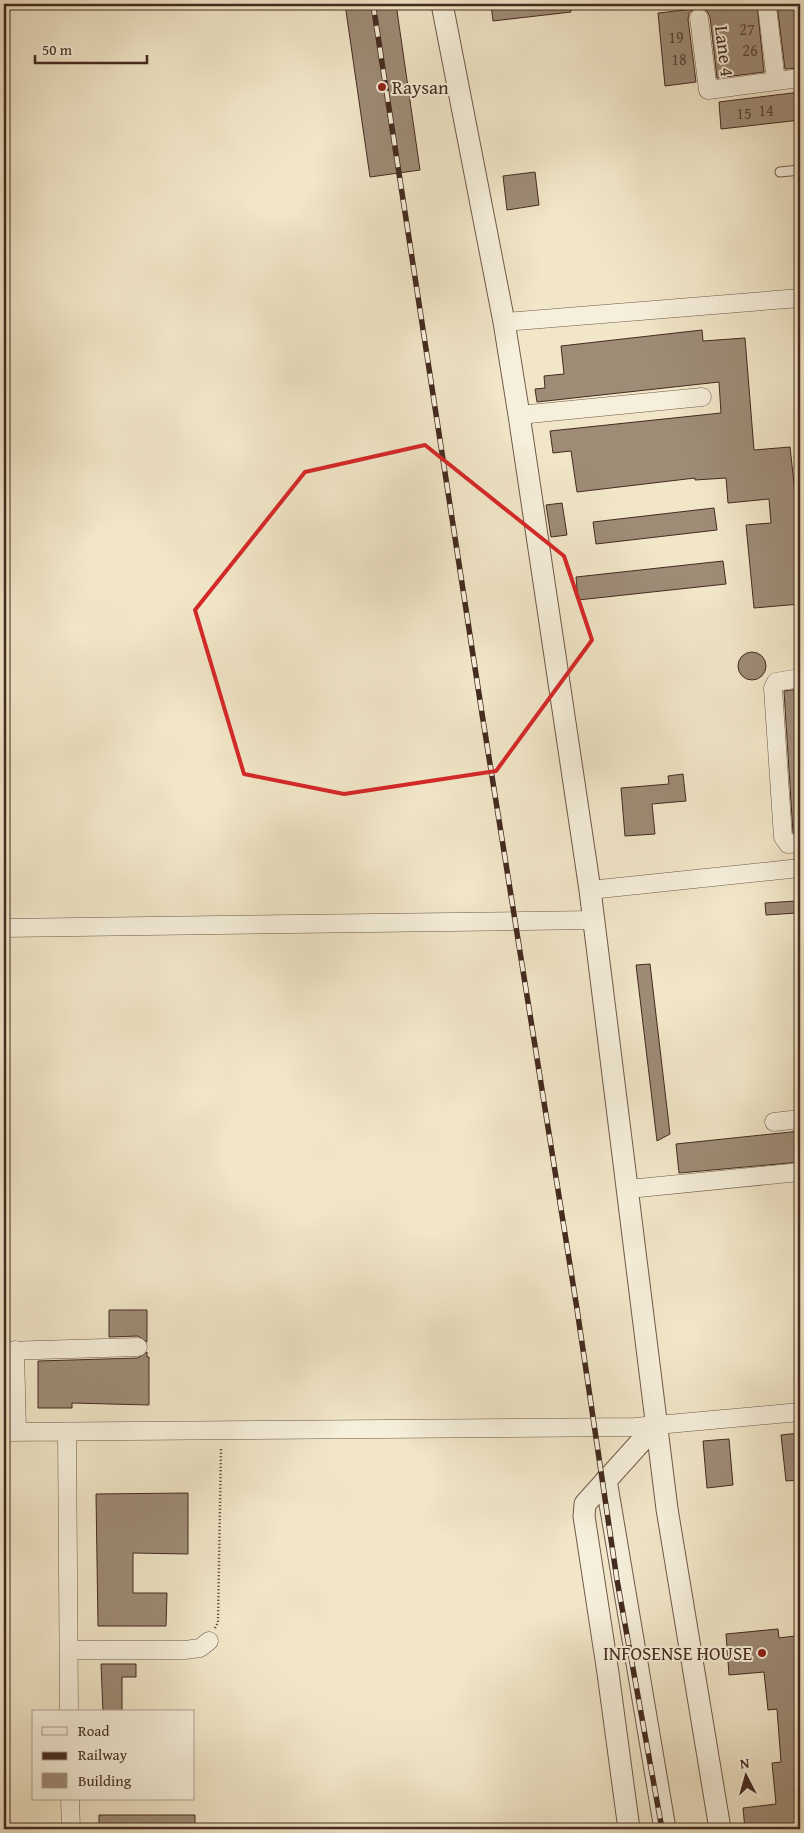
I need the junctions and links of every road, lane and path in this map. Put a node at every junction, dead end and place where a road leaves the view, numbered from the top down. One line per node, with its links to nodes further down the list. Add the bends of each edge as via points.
1 (442, 4): 9 (street)
2 (767, 7): 5 (street)
3 (699, 18): 5 (street, Lane 4, via 708,90)
4 (800, 78): 5 (street)
5 (776, 81)
6 (800, 170): 7 (lane)
7 (780, 172)
8 (800, 298): 9 (street)
9 (504, 322): 11 (street)
10 (702, 397): 11 (street)
11 (519, 415): 15 (street)
12 (800, 678): 13 (street, via 780,680 773,688 782,837 788,844)
13 (800, 843)
14 (800, 868): 15 (street)
15 (590, 890): 16 (street)
16 (594, 920): 17 (street); 21 (street)
17 (4, 928)
18 (800, 1119): 19 (street)
19 (774, 1122)
20 (800, 1172): 21 (street)
21 (629, 1189): 25 (street)
22 (138, 1347): 23 (street)
23 (9, 1350): 27 (street)
24 (800, 1412): 25 (street)
25 (656, 1425): 26 (street); 29 (street); 37 (street)
26 (222, 1431): 28 (street); 30 (path, via 218,1622)
27 (10, 1432): 28 (street)
28 (67, 1432): 31 (street)
29 (606, 1480): 35 (street, via 585,1504 584,1516); 36 (street)
30 (209, 1641): 31 (street, via 200,1648 185,1650)
31 (68, 1650): 32 (street)
32 (69, 1710)
33 (70, 1800): 34 (street)
34 (71, 1829)
35 (629, 1829)
36 (665, 1829)
37 (720, 1829)

